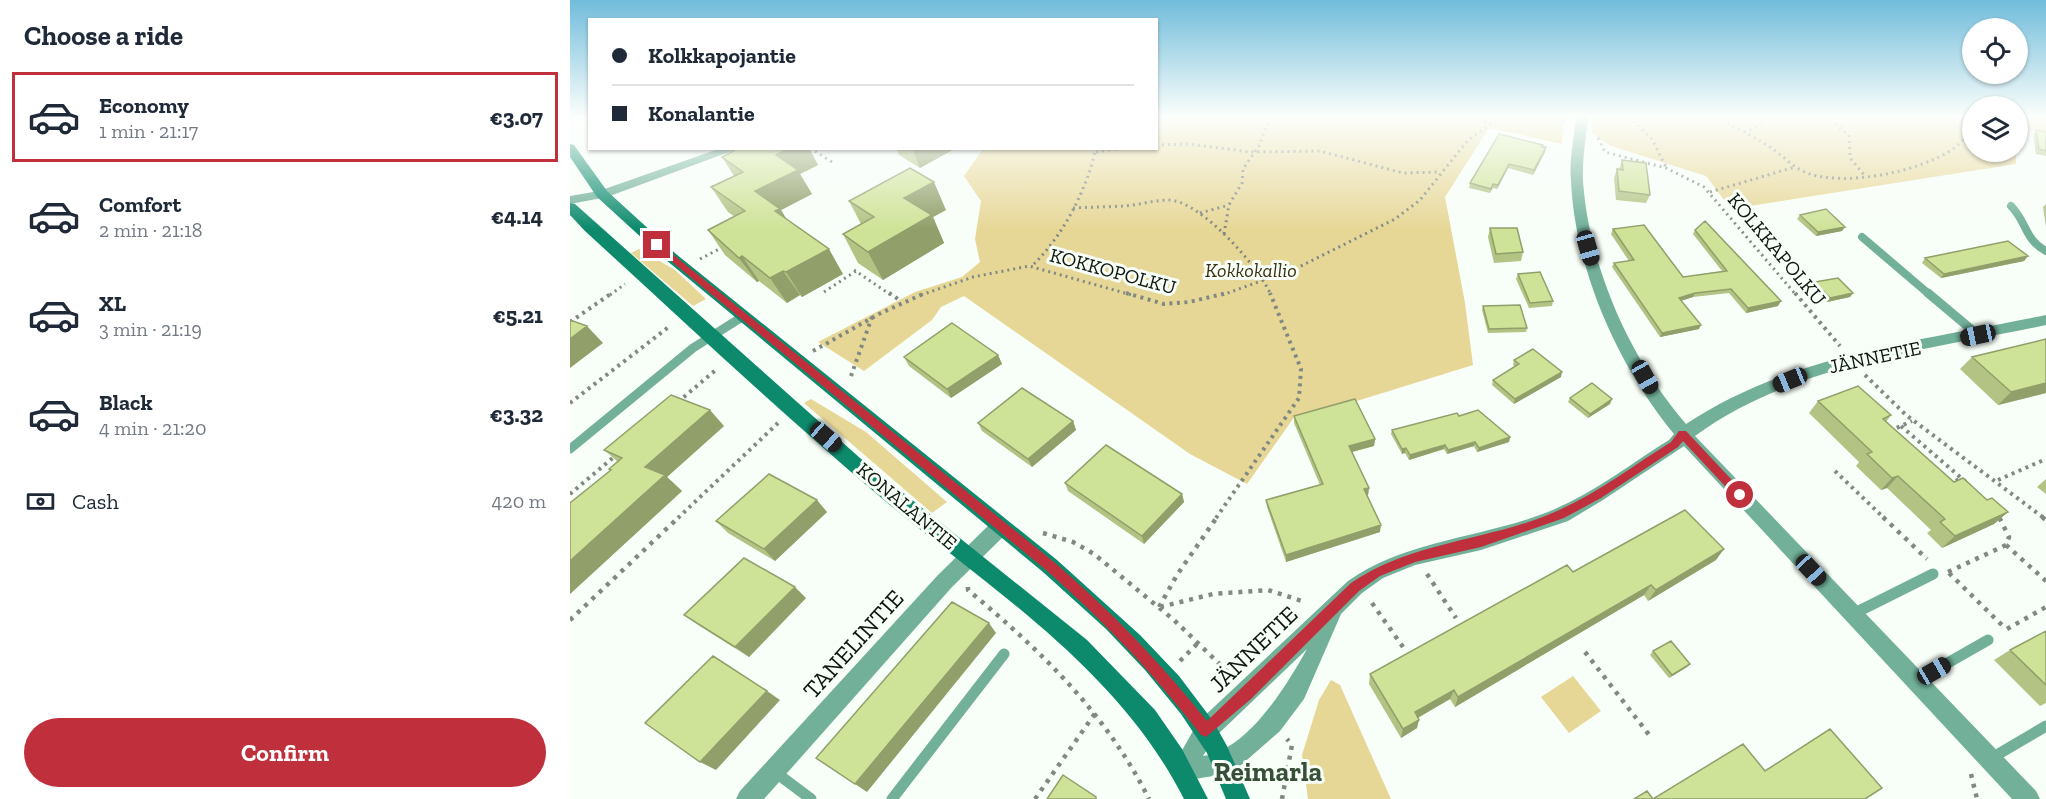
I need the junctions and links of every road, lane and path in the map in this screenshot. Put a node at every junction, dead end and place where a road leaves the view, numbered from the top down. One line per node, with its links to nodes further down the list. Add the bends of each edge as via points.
1 (574, 154): 20 (main road)
2 (716, 154): 20 (street)
3 (820, 154): 14 (path)
4 (1094, 154): 25 (path)
5 (1252, 154): 22 (path)
6 (1333, 154): 17 (path, via 1403,172)
7 (1456, 154): 17 (path, KOKKOPOLKU)
8 (1579, 154): 54 (street, via 1577,179 1593,264 1635,360 1664,411)
9 (1614, 154): 16 (path, KOLKKAPOLKU)
10 (1661, 154): 16 (path)
11 (1776, 154): 15 (path)
12 (1850, 154): 18 (path)
13 (1940, 154): 18 (path, via 1910,167)
14 (832, 162)
15 (1795, 167): 18 (path, via 1829,179); 19 (path)
16 (1666, 168): 19 (path, KOLKKAPOLKU)
17 (1440, 172): 33 (path, KOKKOPOLKU, via 1416,204 1393,219)
18 (1865, 177)
19 (1710, 192): 45 (path, KOLKKAPOLKU)
20 (602, 194): 21 (street); 32 (main road)
21 (570, 200)
22 (1229, 205): 26 (path, via 1216,211); 27 (path)
23 (2011, 206): 30 (lane, via 2022,217 2027,238)
24 (570, 207): 43 (main road, KONALANTIE)
25 (1073, 207): 26 (path, via 1170,200); 31 (path, via 1044,257)
26 (1197, 212): 27 (path)
27 (1224, 234): 33 (path)
28 (1862, 237): 42 (lane)
29 (732, 242): 32 (path)
30 (2046, 251)
31 (1034, 264): 33 (path, KOKKOPOLKU, via 1164,304 1200,302); 36 (path, KOKKOPOLKU, via 949,283)
32 (683, 267): 37 (main road)
33 (1265, 281): 79 (path, via 1301,369 1299,398 1177,575)
34 (625, 284): 40 (path)
35 (824, 292): 36 (path, via 855,270)
36 (902, 302): 38 (path, KOKKOPOLKU)
37 (742, 317): 43 (lane); 67 (main road)
38 (872, 317): 44 (path, KOKKOPOLKU); 48 (path)
39 (2046, 320): 42 (street, JÄNNETIE)
40 (570, 322)
41 (670, 326): 49 (path)
42 (1978, 335): 54 (street, JÄNNETIE, via 1810,371 1728,407)
43 (710, 336): 56 (lane); 70 (main road, KONALANTIE)
44 (818, 348)
45 (1841, 348)
46 (718, 368): 50 (path)
47 (1863, 372): 51 (path)
48 (851, 376)
49 (570, 403)
50 (674, 405)
51 (1912, 421): 53 (path); 61 (path)
52 (779, 422): 84 (path)
53 (1901, 426): 55 (path); 60 (path)
54 (1683, 434): 81 (street, JÄNNETIE, via 1675,445 1561,515 1481,542 1390,566 1355,587); 82 (street)
55 (1883, 434)
56 (570, 449)
57 (622, 450): 64 (path)
58 (2046, 459): 61 (path)
59 (1835, 471): 71 (path)
60 (1962, 478): 62 (path); 63 (path)
61 (1998, 480): 66 (path)
62 (1969, 484)
63 (1942, 486)
64 (570, 494)
65 (1995, 511): 69 (path, via 2005,524 2009,537)
66 (2046, 520)
67 (1000, 526): 70 (street, TANELINTIE); 94 (main road, via 1106,614 1164,676)
68 (1052, 534): 79 (path, via 1094,554)
69 (2006, 544): 74 (path); 75 (path)
70 (968, 556): 99 (main road, KONALANTIE, via 1091,660 1134,703); 100 (street, TANELINTIE)
71 (1933, 562)
72 (1937, 571): 74 (path); 74 (path); 82 (lane)
73 (1425, 572): 83 (path)
74 (1949, 572): 85 (path)
75 (2046, 581)
76 (968, 590): 92 (path, via 1032,645)
77 (1302, 601): 79 (path, via 1269,590 1213,594)
78 (1372, 603): 87 (path)
79 (1160, 607): 90 (path)
80 (2046, 607): 85 (path)
81 (1333, 610): 94 (street, JÄNNETIE); 98 (street, JÄNNETIE, via 1296,691 1272,723)
82 (1853, 614): 91 (street)
83 (1456, 618)
84 (570, 620)
85 (2006, 629): 86 (path)
86 (1988, 640): 91 (lane)
87 (1403, 647)
88 (1585, 651): 96 (path)
89 (1004, 654): 103 (lane)
90 (1235, 679)
91 (1916, 681): 97 (street)
92 (1096, 712): 104 (path); 105 (path, via 1125,750)
93 (2046, 726): 97 (lane)
94 (1206, 730): 98 (main road); 99 (street, JÄNNETIE)
95 (1282, 734): 108 (path, via 1292,745)
96 (1650, 736)
97 (1990, 759): 109 (street)
98 (1224, 765): 99 (street); 107 (main road)
99 (1182, 770): 106 (main road, KONALANTIE)
100 (773, 771): 101 (street, TANELINTIE); 102 (lane)
101 (748, 799)
102 (811, 799)
103 (892, 799)
104 (1035, 799)
105 (1149, 799)
106 (1196, 799)
107 (1238, 799)
108 (1282, 799)
109 (2028, 799)

